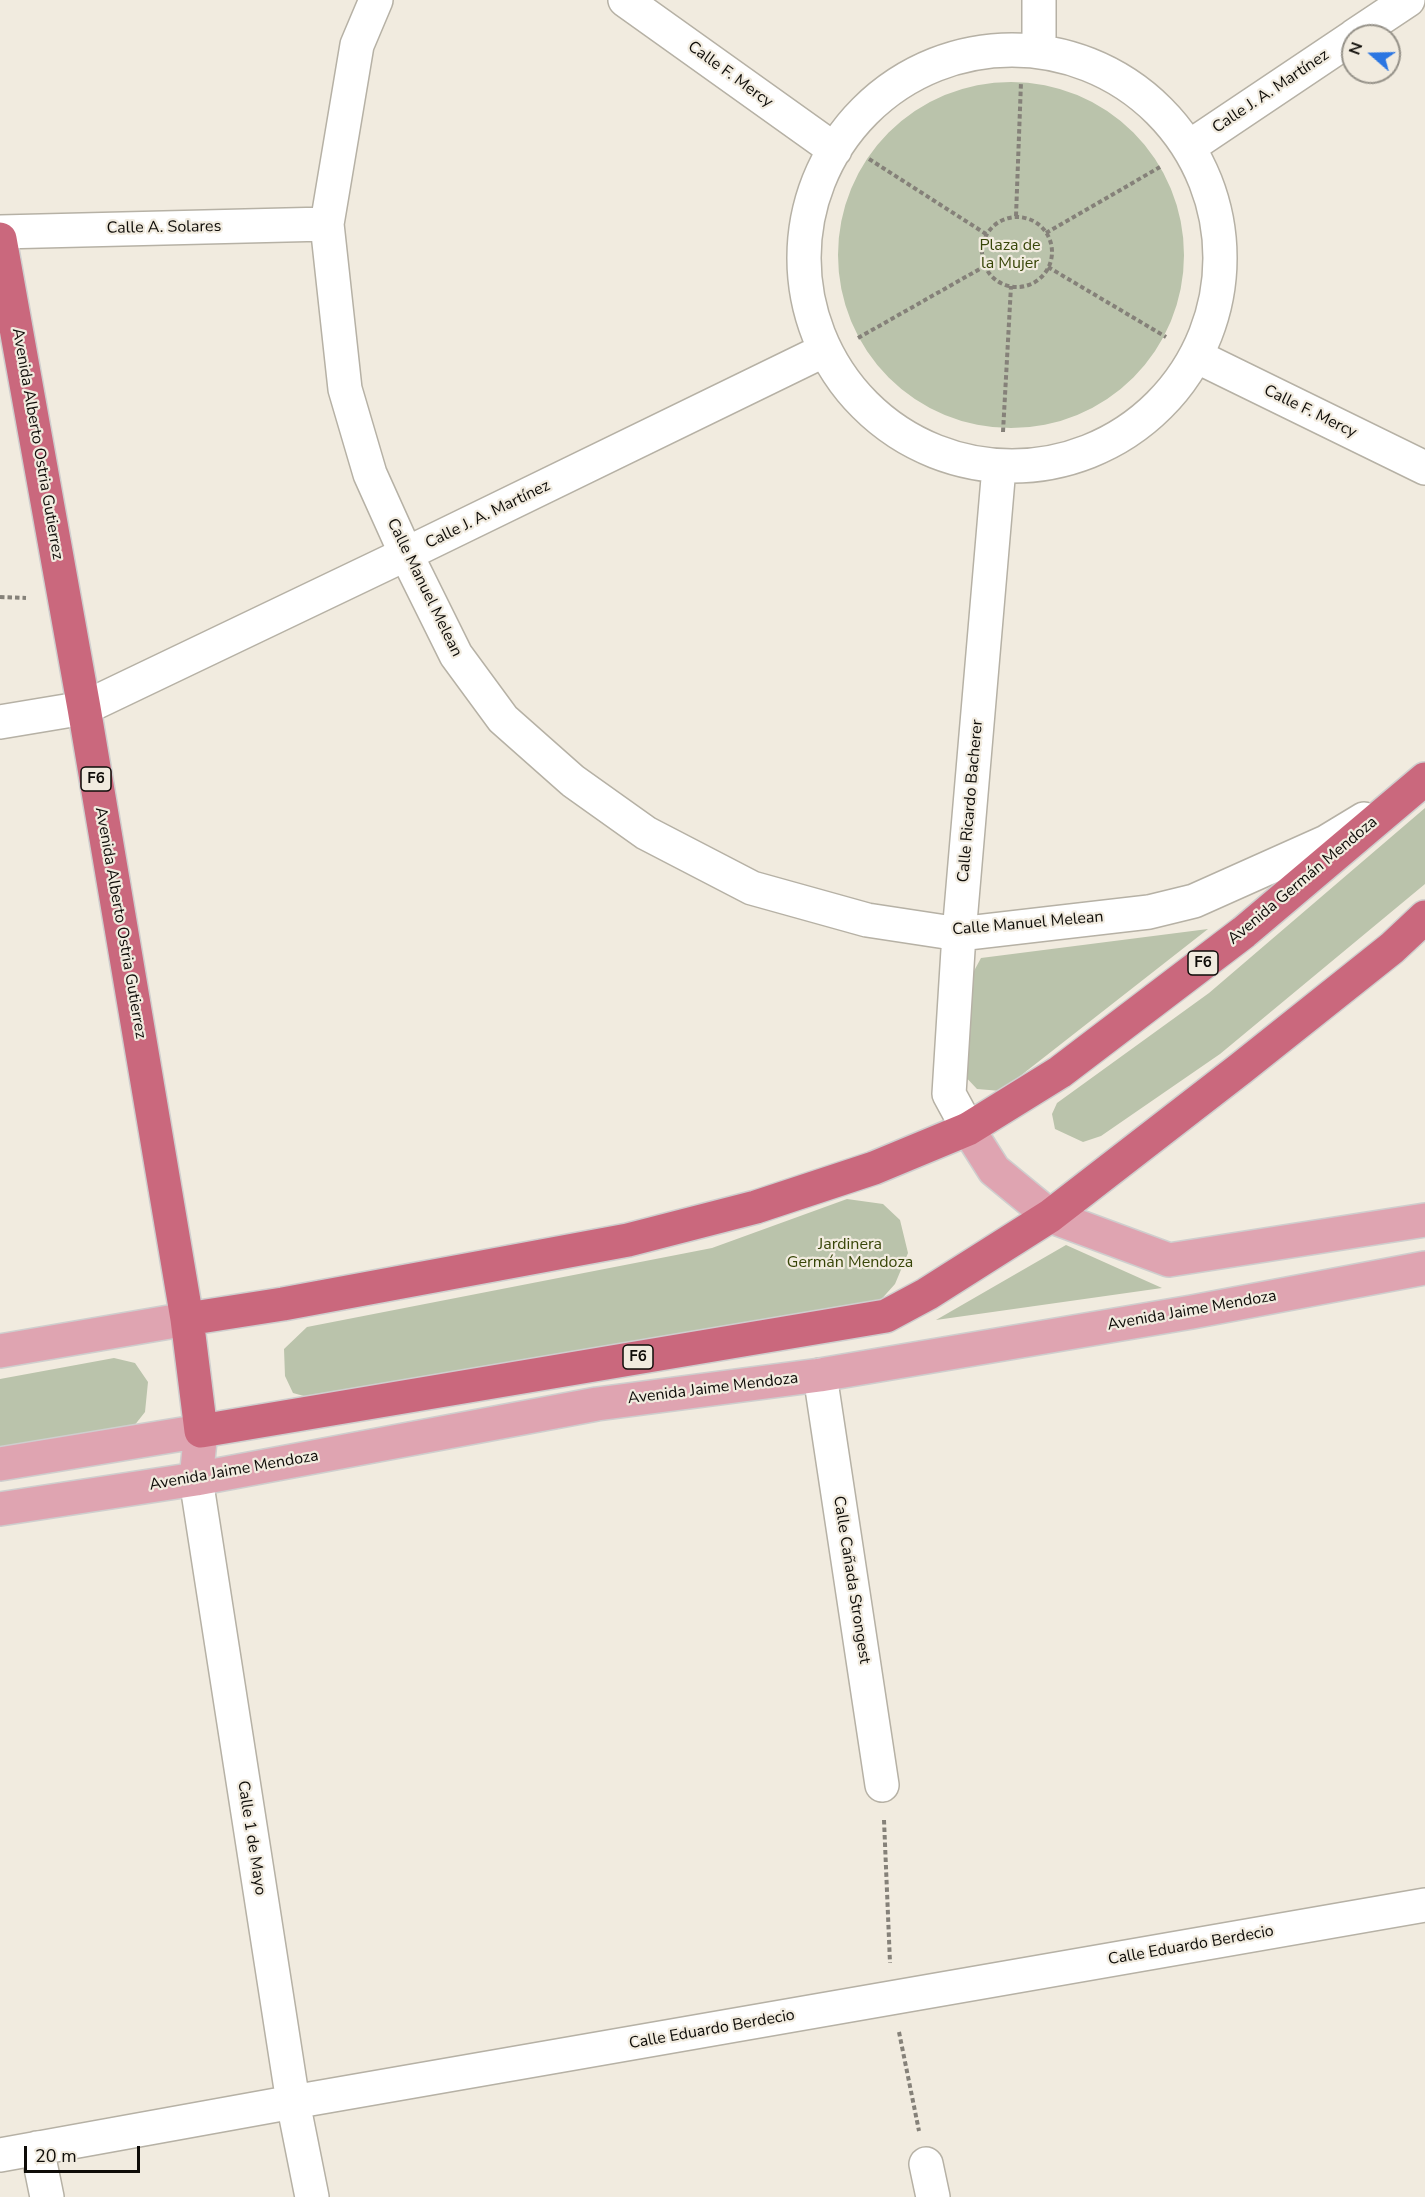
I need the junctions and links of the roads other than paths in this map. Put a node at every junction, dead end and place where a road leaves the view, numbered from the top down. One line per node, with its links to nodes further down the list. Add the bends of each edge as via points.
1 (376, 0): 10 (street, Calle Manuel Melean, via 357,45)
2 (625, 0): 8 (street, Calle F. Mercy)
3 (1039, 0): 7 (street)
4 (1408, 0): 5 (street, Calle J. A. Martínez)
5 (1372, 24)
6 (1341, 45): 9 (street, Calle J. A. Martínez)
7 (1039, 51): 8 (street, via 996,50 954,58 915,74 879,98); 9 (street, via 1083,61 1125,82 1161,111)
8 (842, 139): 13 (street, via 813,198 804,249 808,301)
9 (1189, 147): 14 (street, via 1211,197 1220,251 1215,305)
10 (327, 224): 11 (street, Calle A. Solares); 17 (street, Calle Manuel Melean, via 345,389 370,474)
11 (0, 232)
12 (0, 239): 18 (highway, Avenida Alberto Ostria Gutierrez / F6)
13 (825, 350): 15 (street, via 848,388 879,419 915,444 956,460); 17 (street, Calle J. A. Martínez)
14 (1196, 356): 15 (street, via 1160,404 1114,441 1058,462); 16 (street, Calle F. Mercy)
15 (999, 467): 22 (street, Calle Ricardo Bacherer)
16 (1425, 468)
17 (406, 555): 18 (street, Calle J. A. Martínez); 22 (street, Calle Manuel Melean, via 456,656 503,719 573,781 646,833 752,888 867,920)
18 (84, 708): 19 (street, Calle J. A. Martínez); 27 (highway, Avenida Alberto Ostria Gutierrez / F6)
19 (0, 722)
20 (1419, 785): 22 (street, Calle Manuel Melean, via 1326,842 1194,901 1149,912); 23 (highway, Avenida Germán Mendoza / F6, via 1244,932 1060,1072)
21 (1425, 917): 24 (highway, F6, via 1392,948)
22 (959, 934): 23 (street, Calle Ricardo Bacherer, via 949,1094)
23 (968, 1129): 24 (main road, via 994,1170); 27 (highway, Avenida Germán Mendoza / F6, via 874,1168 756,1207 627,1240)
24 (1050, 1216): 25 (main road, via 1169,1260); 30 (highway, F6, via 886,1316)
25 (1425, 1220)
26 (1425, 1268): 29 (main road, Avenida Jaime Mendoza)
27 (187, 1319): 28 (main road); 30 (highway, Avenida Alberto Ostria Gutierrez / F6)
28 (0, 1351)
29 (820, 1375): 32 (main road, Avenida Jaime Mendoza, via 597,1404); 34 (street, Calle Cañada Strongest)
30 (201, 1431): 31 (main road); 32 (main road)
31 (0, 1464)
32 (196, 1479): 33 (main road, Avenida Jaime Mendoza); 36 (street, Calle 1 de Mayo)
33 (0, 1509)
34 (882, 1785)
35 (1425, 1905): 36 (street, Calle Eduardo Berdecio)
36 (292, 2102): 37 (street, Calle Eduardo Berdecio); 41 (street, Calle 1 de Mayo)
37 (36, 2148): 38 (street, Calle Eduardo Berdecio); 40 (street)
38 (0, 2155)
39 (926, 2164): 42 (street)
40 (47, 2197)
41 (312, 2197)
42 (933, 2197)

